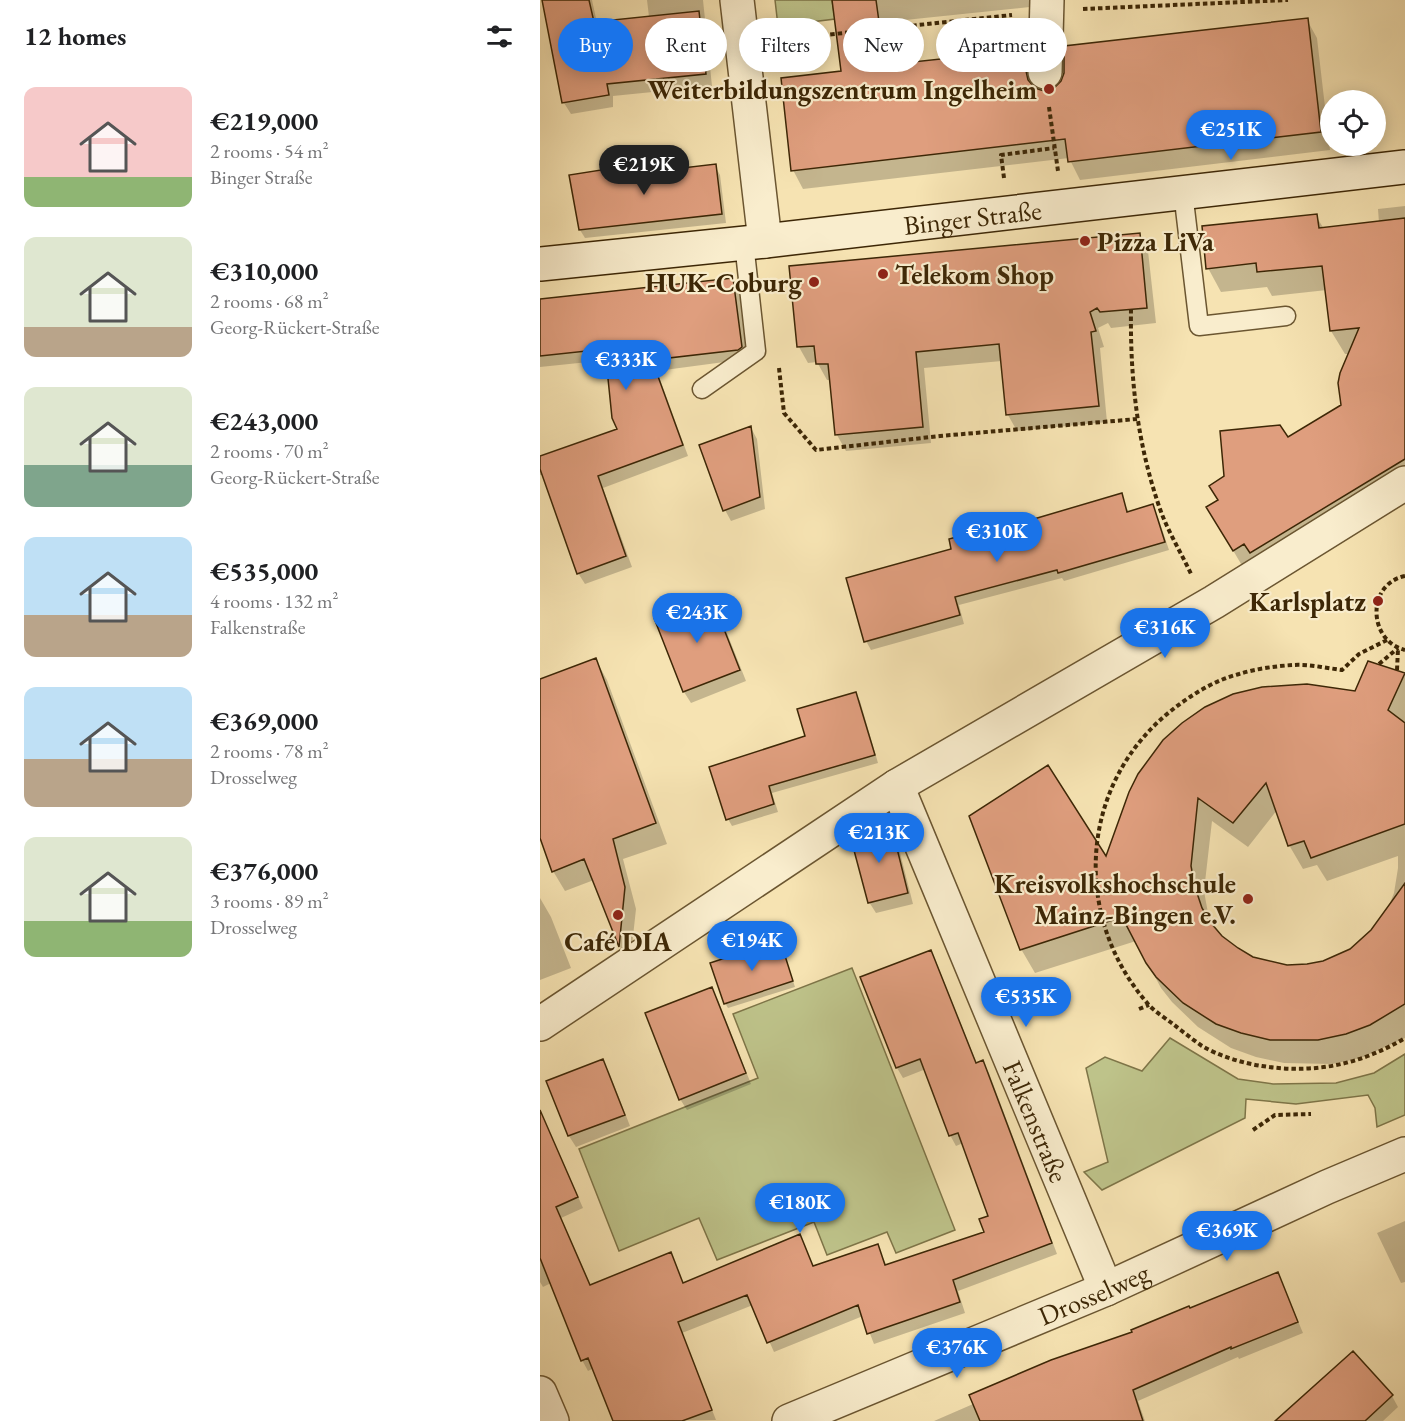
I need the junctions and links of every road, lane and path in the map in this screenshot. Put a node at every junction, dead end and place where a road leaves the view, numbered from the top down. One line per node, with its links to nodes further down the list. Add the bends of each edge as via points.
1 (737, 0): 7 (street)
2 (1047, 0): 3 (street)
3 (1047, 86): 6 (path, via 1054,148 1001,154)
4 (1405, 167): 5 (street, Binger Straße)
5 (1183, 192): 6 (street, Binger Straße); 10 (lane, via 1198,326)
6 (1008, 213): 7 (street, Binger Straße)
7 (755, 242): 8 (street, Binger Straße); 12 (lane, via 756,351)
8 (540, 264)
9 (1131, 309): 13 (path)
10 (1286, 316)
11 (779, 367): 13 (path, via 784,413 816,450)
12 (702, 389)
13 (1137, 419): 16 (path, via 1161,510 1193,578)
14 (1405, 483): 16 (street)
15 (1405, 576): 17 (path, via 1389,584 1376,604 1379,629)
16 (1214, 602): 22 (street)
17 (1387, 640): 18 (path); 23 (path, via 1359,654 1342,670 1294,665 1238,674 1192,694 1152,726 1122,767 1106,801 1097,834 1095,886 1102,923 1119,964)
18 (1398, 648): 19 (path); 20 (path); 21 (path)
19 (1405, 650)
20 (1378, 664)
21 (1397, 670)
22 (897, 786): 25 (street); 32 (street, Falkenstraße)
23 (1149, 1005): 24 (path); 26 (path, via 1203,1047 1245,1063 1286,1070 1336,1066 1385,1050)
24 (1139, 1009)
25 (540, 1024)
26 (1405, 1038)
27 (1311, 1114): 28 (path, via 1275,1115)
28 (1253, 1130)
29 (1405, 1154): 31 (street, Drosselweg)
30 (1405, 1171): 31 (street, Drosselweg)
31 (1327, 1187): 32 (street, Drosselweg)
32 (1106, 1289): 35 (street, Drosselweg)
33 (540, 1393): 34 (street)
34 (552, 1421)
35 (789, 1421)

